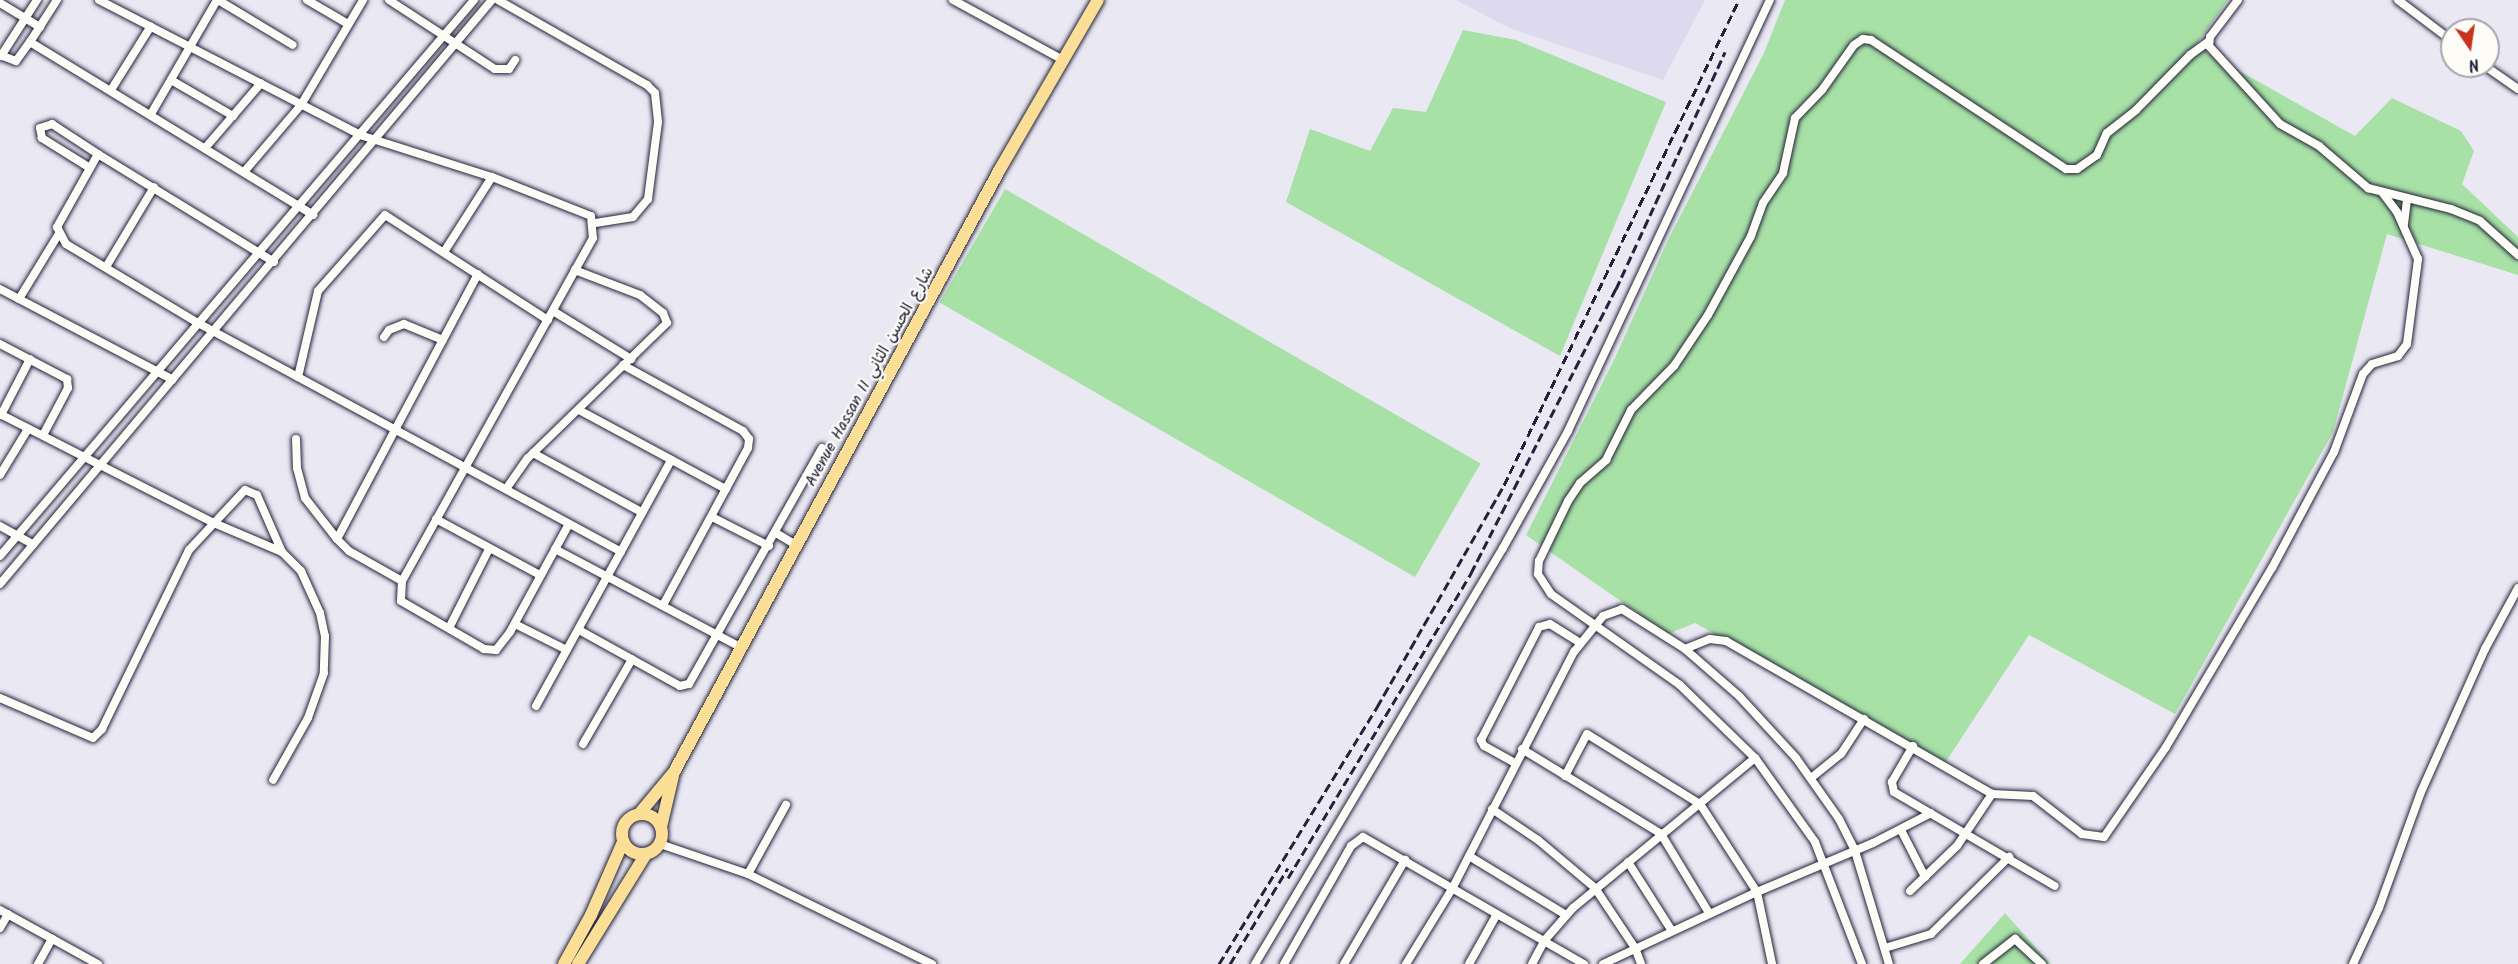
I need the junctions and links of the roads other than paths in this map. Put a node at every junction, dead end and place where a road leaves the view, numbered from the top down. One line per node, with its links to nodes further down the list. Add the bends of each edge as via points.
1 (37, 0): 17 (street)
2 (57, 0): 20 (street)
3 (99, 0): 19 (street)
4 (217, 0): 25 (street); 27 (street)
5 (307, 0): 18 (street)
6 (363, 0): 18 (street)
7 (389, 0): 22 (street)
8 (474, 0): 22 (street)
9 (492, 0): 26 (street)
10 (498, 0): 51 (street, via 655,93 658,122 648,199 633,217)
11 (953, 0): 30 (street)
12 (1098, 0): 30 (main road, Avenue Hassan II شارع الحسن الثاني)
13 (1770, 0): 178 (street, via 1568,431 1503,548)
14 (2238, 0): 24 (street)
15 (2398, 0): 21 (street)
16 (0, 3): 17 (street)
17 (25, 19): 20 (street); 28 (street)
18 (348, 24): 36 (street)
19 (151, 26): 27 (street); 35 (street)
20 (40, 27): 23 (street)
21 (2440, 32)
22 (443, 36): 26 (street); 39 (street)
23 (30, 42): 28 (street, via 16,61); 35 (street)
24 (2208, 42): 47 (street, via 2220,62 2280,124 2319,146 2361,184); 114 (street, via 2107,133 2097,154 2077,169 2066,169 1872,40 1854,45 1822,90 1795,118 1783,173 1763,203 1751,236 1708,315 1674,366 1631,411 1606,460 1574,492 1539,561 1542,585)
25 (293, 45)
26 (455, 45): 29 (street, via 499,70 508,69); 40 (street)
27 (190, 46): 32 (street); 33 (street)
28 (1, 55)
29 (515, 60)
30 (1063, 60): 101 (main road, Avenue Hassan II شارع الحسن الثاني)
31 (2500, 76): 34 (street)
32 (171, 80): 37 (street); 38 (street)
33 (261, 83): 36 (street); 38 (street)
34 (2518, 89)
35 (111, 90): 37 (street)
36 (301, 105): 39 (street); 44 (street)
37 (151, 114): 41 (street)
38 (233, 116): 41 (street)
39 (360, 135): 40 (street); 49 (street)
40 (374, 140): 45 (street); 50 (street)
41 (206, 147): 44 (street)
42 (98, 154): 43 (street); 43 (street, via 52,124 40,128 42,138); 46 (street)
43 (90, 168): 53 (street, via 57,227)
44 (244, 172): 49 (street)
45 (492, 177): 51 (street, via 584,210); 54 (street)
46 (154, 187): 55 (street); 58 (street)
47 (2382, 192): 48 (street); 52 (street)
48 (2407, 198): 52 (street); 56 (street, via 2480,221)
49 (300, 207): 50 (street); 55 (street)
50 (314, 215): 57 (street)
51 (595, 223): 59 (street, via 593,238)
52 (2404, 226): 136 (street, via 2419,266 2408,316 2407,344 2398,356 2372,364 2363,374 2334,452 2272,568 2166,747 2112,828 2104,837 2094,838 2033,796)
53 (58, 235): 58 (street, via 66,244); 62 (street)
54 (444, 252): 60 (street); 74 (street, via 391,216 378,219 318,291)
55 (261, 253): 57 (street); 65 (street)
56 (2518, 255)
57 (274, 262): 66 (street)
58 (106, 267): 65 (street)
59 (575, 270): 63 (street); 71 (street, via 640,295 666,318 666,326)
60 (478, 274): 64 (street); 68 (street)
61 (0, 289): 62 (street)
62 (19, 299): 73 (street)
63 (553, 311): 64 (street); 71 (street)
64 (548, 320): 87 (street)
65 (198, 323): 66 (street); 73 (street)
66 (216, 331): 74 (street); 75 (street)
67 (384, 337): 68 (street, via 389,330 404,324)
68 (443, 340): 79 (street)
69 (0, 344): 70 (street)
70 (30, 359): 77 (street); 80 (street, via 65,376 69,383)
71 (631, 359): 72 (street)
72 (623, 365): 76 (street); 90 (street, via 747,434 748,448)
73 (157, 371): 75 (street); 84 (street)
74 (298, 377): 79 (street)
75 (172, 380): 86 (street)
76 (579, 410): 83 (street); 85 (street)
77 (0, 415): 78 (street)
78 (28, 429): 80 (street); 88 (street)
79 (396, 429): 87 (street); 99 (street)
80 (43, 435): 84 (street)
81 (296, 439): 99 (street, via 297,468 305,498)
82 (822, 448): 97 (street)
83 (533, 453): 89 (street); 91 (street)
84 (87, 457): 86 (street); 98 (street)
85 (671, 460): 90 (street); 91 (street)
86 (101, 465): 94 (street); 100 (street)
87 (466, 469): 89 (street); 93 (street)
88 (0, 475)
89 (506, 489): 95 (street)
90 (726, 489): 92 (street)
91 (641, 512): 106 (street)
92 (712, 517): 102 (street); 113 (street)
93 (436, 519): 103 (street); 110 (street)
94 (214, 523): 105 (street); 105 (street, via 245,490 252,490); 124 (street, via 189,550 97,735 87,737)
95 (569, 524): 104 (street); 106 (street)
96 (0, 526): 98 (street)
97 (776, 533): 101 (street); 102 (street)
98 (18, 535): 100 (street); 107 (street)
99 (337, 539): 110 (street, via 348,551)
100 (33, 544): 111 (street)
101 (796, 545): 120 (main road, Avenue Hassan II شارع الحسن الثاني)
102 (769, 546): 118 (street)
103 (489, 549): 108 (street); 116 (street)
104 (555, 549): 108 (street); 109 (street)
105 (282, 552): 135 (street, via 301,571 315,598 325,636 318,695)
106 (621, 552): 109 (street)
107 (0, 556)
108 (540, 575): 115 (street)
109 (608, 575): 113 (street); 117 (street)
110 (402, 581): 116 (street, via 399,591 404,604)
111 (0, 584)
112 (2518, 588): 191 (street, via 2485,650 2421,792 2379,908)
113 (663, 605): 118 (street)
114 (1596, 623): 119 (street); 121 (street, via 1607,613 1622,609); 130 (street, via 1680,685)
115 (514, 624): 116 (street, via 500,648 492,651); 122 (street)
116 (449, 628)
117 (579, 630): 122 (street); 123 (street)
118 (719, 636): 120 (street); 123 (street, via 687,685 680,686)
119 (1580, 643): 129 (street); 131 (street, via 1550,624 1539,627 1481,740)
120 (740, 647): 132 (main road, Avenue Hassan II شارع الحسن الثاني)
121 (1685, 649): 126 (street, via 1710,639 1726,641); 134 (street, via 1738,696)
122 (567, 650): 125 (street)
123 (632, 659): 127 (street)
124 (0, 698)
125 (536, 706)
126 (1864, 719): 128 (street); 134 (street, via 1840,754)
127 (583, 744)
128 (1912, 746): 136 (street); 140 (street, via 1891,787)
129 (1522, 749): 131 (street); 133 (street)
130 (1755, 758): 137 (street); 154 (street, via 1801,820)
131 (1515, 763): 139 (street)
132 (674, 772): 141 (main road, Avenue Hassan II شارع الحسن الثاني); 142 (main road, Avenue Hassan II شارع الحسن الثاني)
133 (1565, 776): 137 (street, via 1587,734); 145 (street)
134 (1811, 778): 148 (street)
135 (273, 780)
136 (1992, 794): 144 (street)
137 (1700, 804): 145 (street); 161 (street)
138 (786, 805): 155 (street)
139 (1492, 809): 150 (street); 158 (street, via 1538,840)
140 (1931, 813): 143 (street); 144 (street)
141 (639, 814): 142 (main road, via 648,815); 146 (main road, via 624,824)
142 (661, 826): 147 (main road)
143 (1901, 830): 148 (street); 156 (street)
144 (1969, 832): 151 (street); 156 (street)
145 (1661, 834): 153 (street); 163 (street)
146 (623, 842): 149 (main road, via 628,849); 175 (main road)
147 (660, 844): 149 (main road); 155 (street)
148 (1855, 851): 154 (street); 171 (street)
149 (646, 854): 176 (main road)
150 (1469, 856): 159 (street); 165 (street)
151 (2009, 857): 157 (street); 171 (street, via 1931,934)
152 (1405, 860): 159 (street); 179 (street, via 1370,837 1354,842); 180 (street)
153 (1628, 862): 158 (street); 167 (street)
154 (1824, 864): 161 (street); 188 (street)
155 (748, 874): 177 (street)
156 (1925, 877): 160 (street)
157 (2055, 886)
158 (1595, 888): 165 (street); 170 (street)
159 (1452, 890): 164 (street); 181 (street)
160 (1910, 891)
161 (1757, 892): 163 (street); 187 (street)
162 (4, 912): 166 (street); 168 (street)
163 (1709, 913): 167 (street)
164 (1497, 914): 169 (street); 182 (street)
165 (1566, 915): 169 (street)
166 (0, 928)
167 (1672, 931): 170 (street)
168 (52, 939): 173 (street); 174 (street)
169 (1544, 941): 183 (street); 184 (street)
170 (1635, 948): 185 (street); 186 (street)
171 (1885, 948): 189 (street)
172 (2037, 962): 190 (street, via 2021,941 2013,940)
173 (38, 964)
174 (98, 964)
175 (564, 964)
176 (578, 964)
177 (932, 964)
178 (1255, 964)
179 (1284, 964)
180 (1344, 964)
181 (1406, 964)
182 (1469, 964)
183 (1532, 964)
184 (1584, 964)
185 (1603, 964)
186 (1641, 964)
187 (1772, 964)
188 (1862, 964)
189 (1889, 964)
190 (1983, 964)
191 (2353, 964)

